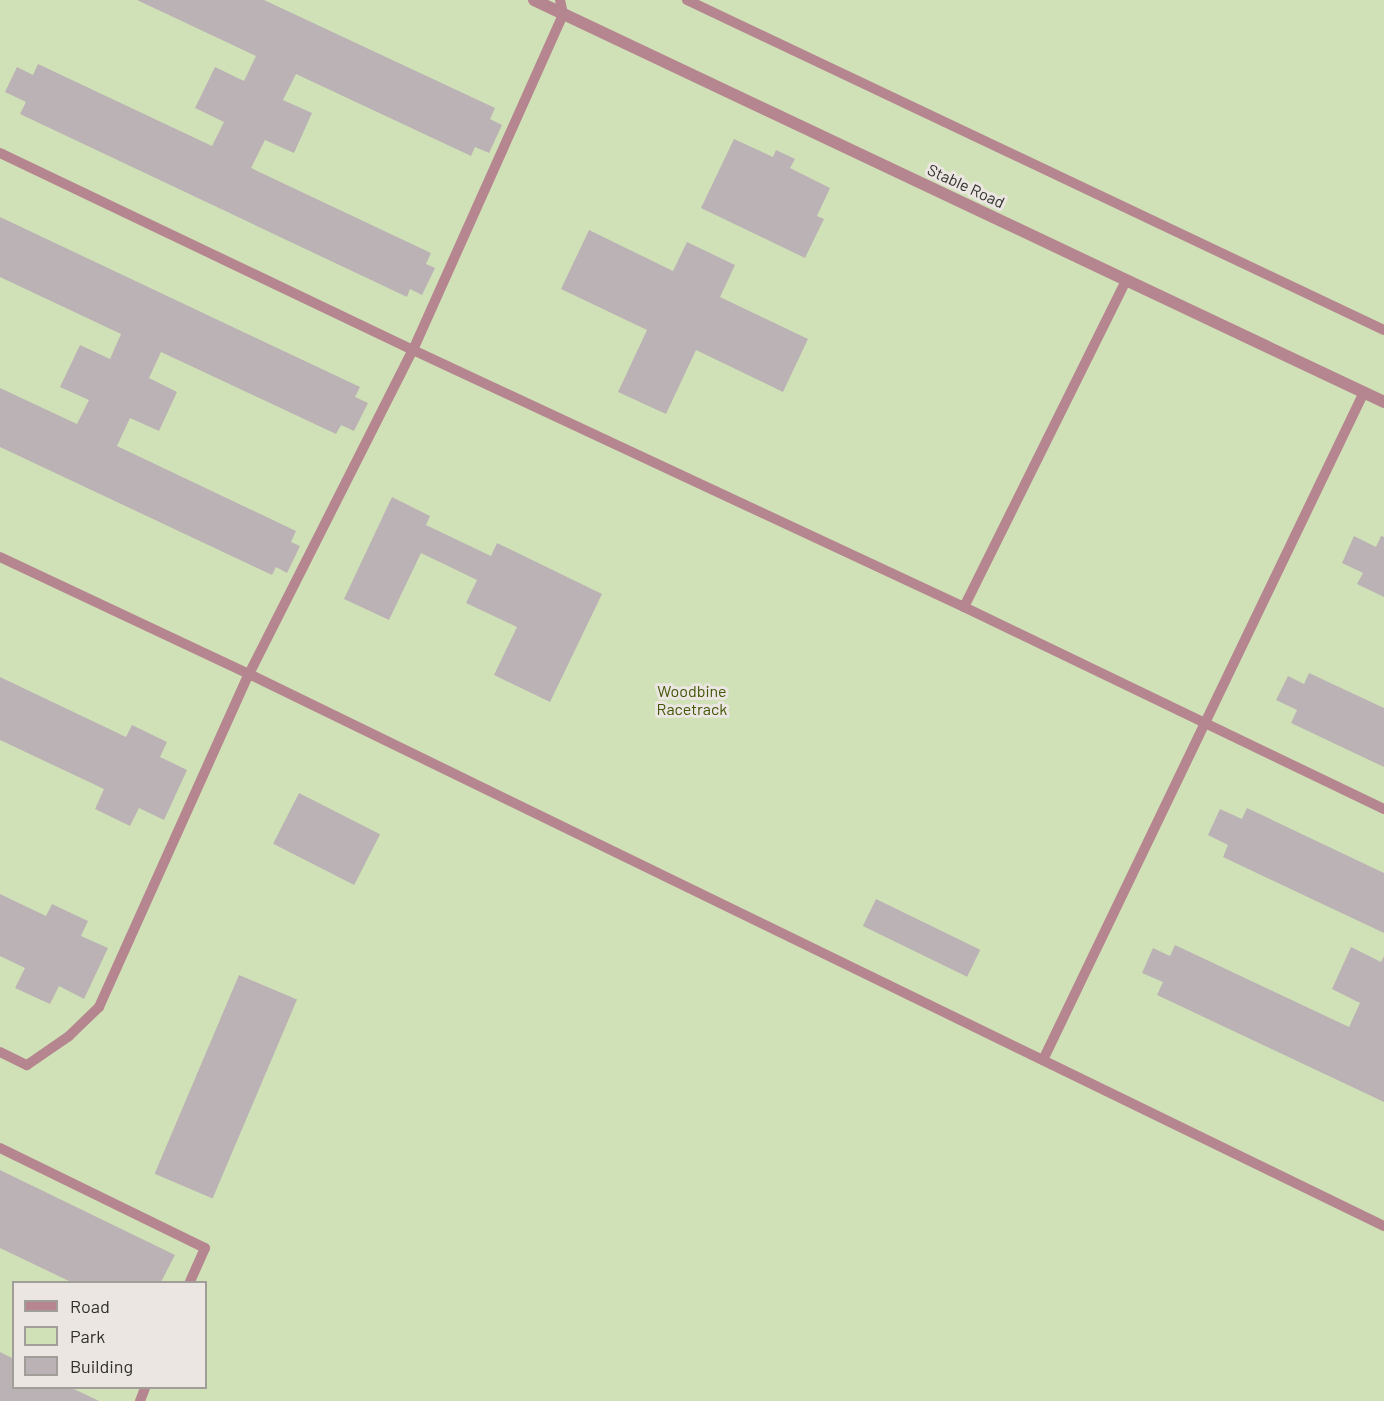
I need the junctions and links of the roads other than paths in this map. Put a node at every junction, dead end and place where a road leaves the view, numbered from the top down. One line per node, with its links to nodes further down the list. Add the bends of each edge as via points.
1 (534, 0): 4 (street, Stable Road)
2 (560, 0): 4 (lane)
3 (687, 0): 7 (lane)
4 (563, 14): 6 (street, Stable Road); 8 (lane)
5 (0, 153): 8 (lane)
6 (1126, 280): 9 (street, Stable Road); 12 (lane)
7 (1384, 330)
8 (413, 350): 12 (lane); 13 (lane)
9 (1364, 392): 10 (street, Stable Road); 14 (lane)
10 (1384, 402)
11 (0, 557): 13 (lane)
12 (964, 607): 14 (lane)
13 (249, 674): 16 (lane, via 99,1007 69,1036 27,1065); 17 (lane)
14 (1206, 723): 15 (lane); 17 (lane)
15 (1384, 809)
16 (0, 1052)
17 (1043, 1060): 19 (lane)
18 (0, 1148): 20 (lane, via 205,1248)
19 (1384, 1226)
20 (190, 1281)

